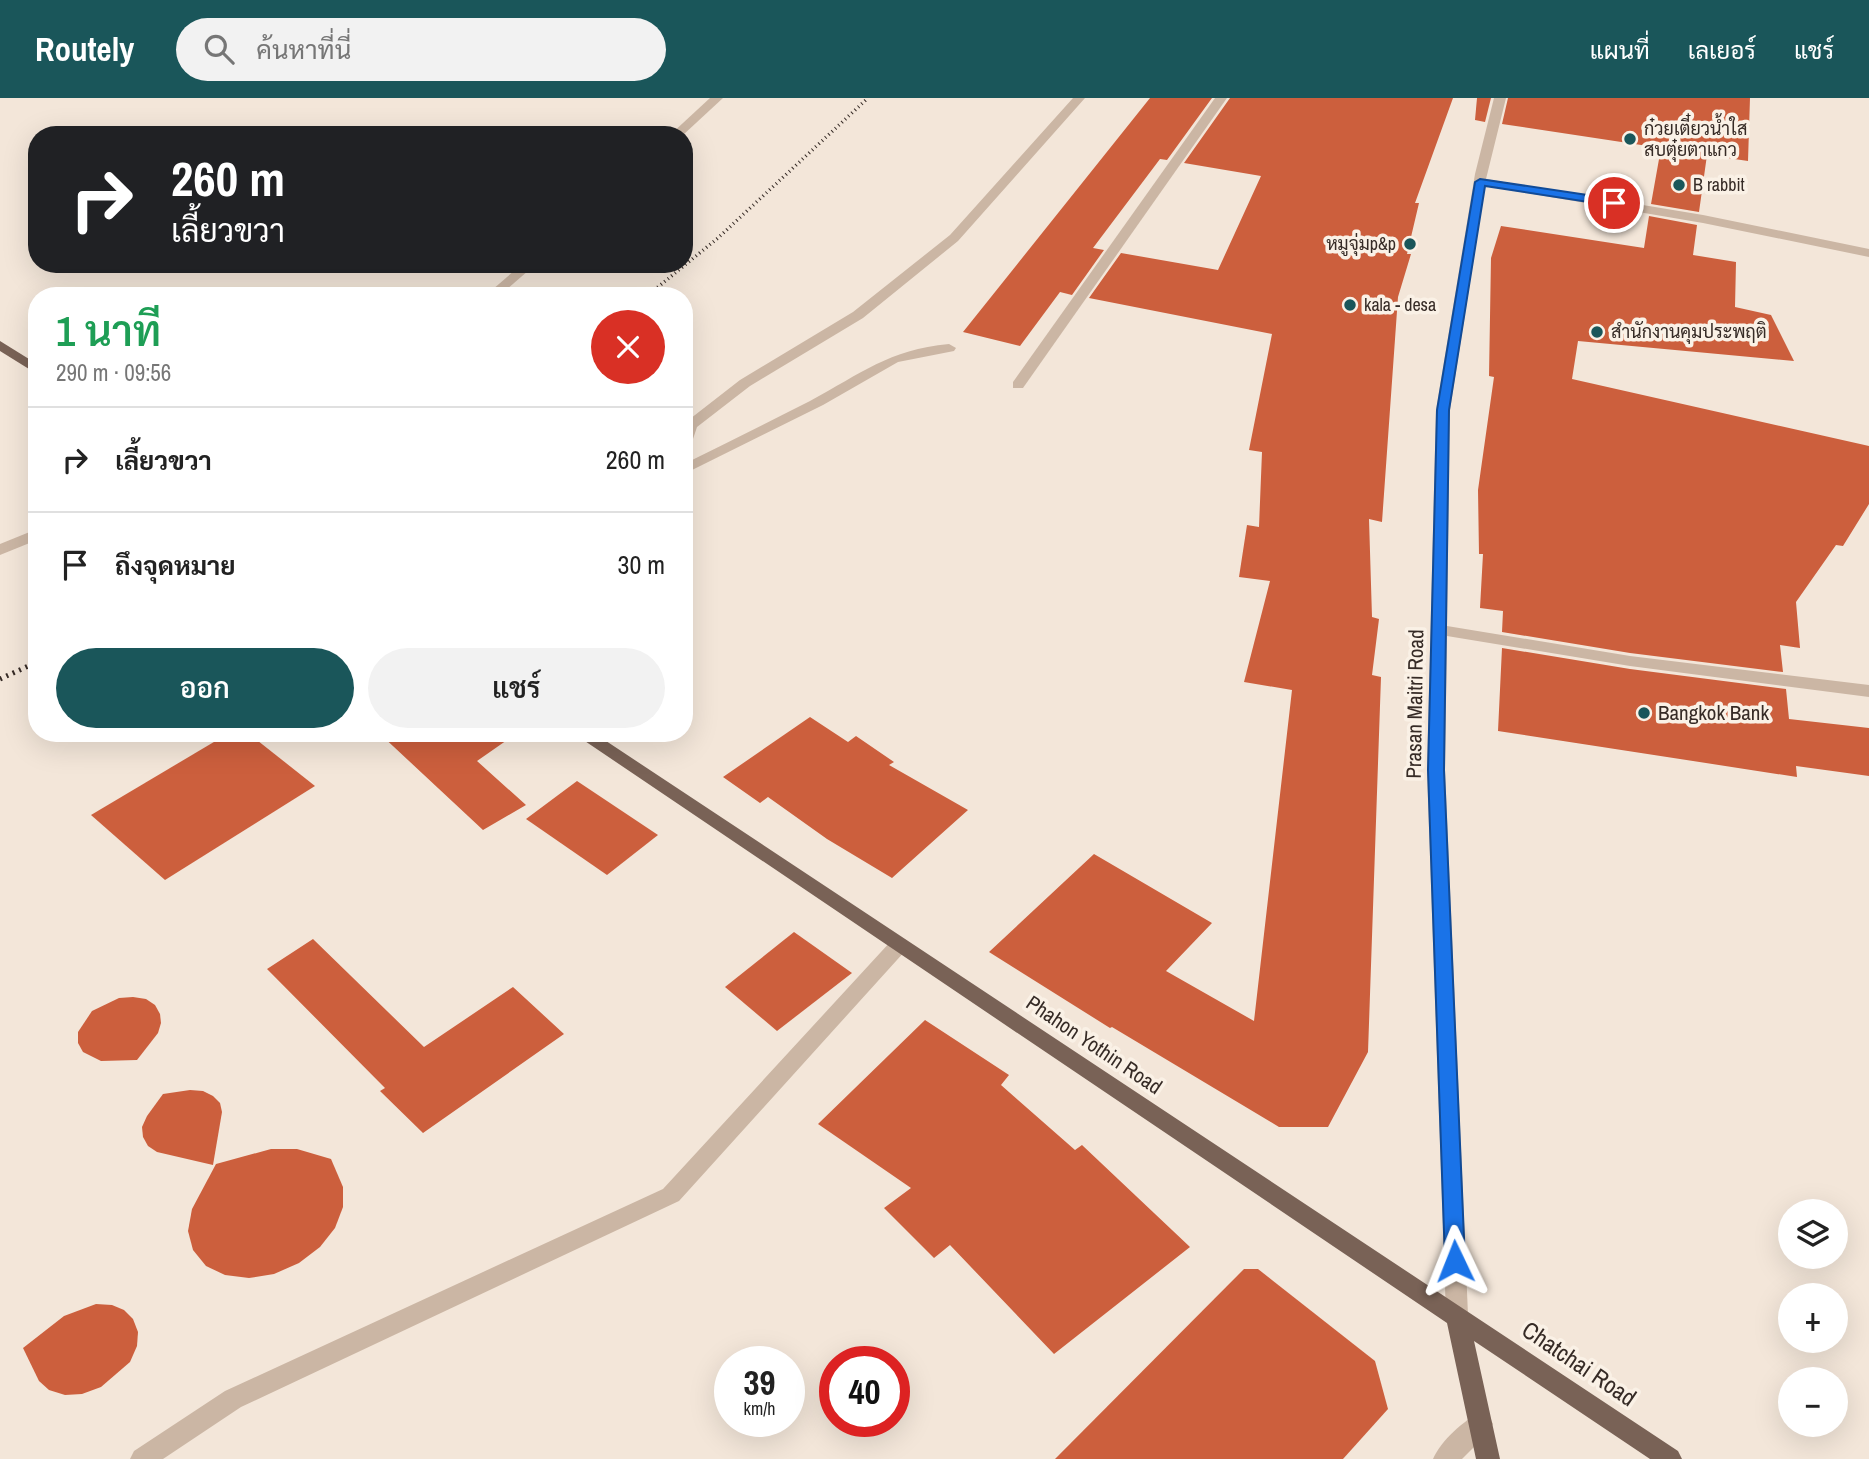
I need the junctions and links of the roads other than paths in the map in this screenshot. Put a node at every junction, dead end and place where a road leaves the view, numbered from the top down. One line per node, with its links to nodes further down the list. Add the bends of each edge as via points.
1 (717, 98): 5 (street)
2 (1079, 98): 14 (street, via 954,238 858,315 746,383)
3 (1221, 98): 13 (street)
4 (1500, 98): 6 (street, Prasan Maitri Road)
5 (686, 126)
6 (1480, 182): 7 (street, via 1691,216); 18 (street, Prasan Maitri Road, via 1443,410)
7 (1869, 253)
8 (519, 273): 9 (street)
9 (502, 287)
10 (0, 345): 12 (main road)
11 (949, 348): 15 (street, via 898,355)
12 (28, 364)
13 (1018, 385)
14 (693, 423)
15 (693, 465)
16 (28, 538): 17 (street)
17 (0, 550)
18 (1439, 630): 19 (street, via 1630,661); 22 (street, Prasan Maitri Road, via 1436,770)
19 (1869, 691)
20 (594, 742): 21 (main road, Phahon Yothin Road)
21 (899, 945): 22 (main road, Phahon Yothin Road); 24 (street, via 671,1195 233,1399)
22 (1457, 1315): 23 (main road); 27 (main road, Chatchai Road)
23 (1481, 1424): 25 (street); 26 (main road)
24 (142, 1459)
25 (1445, 1459)
26 (1488, 1459)
27 (1670, 1459)

